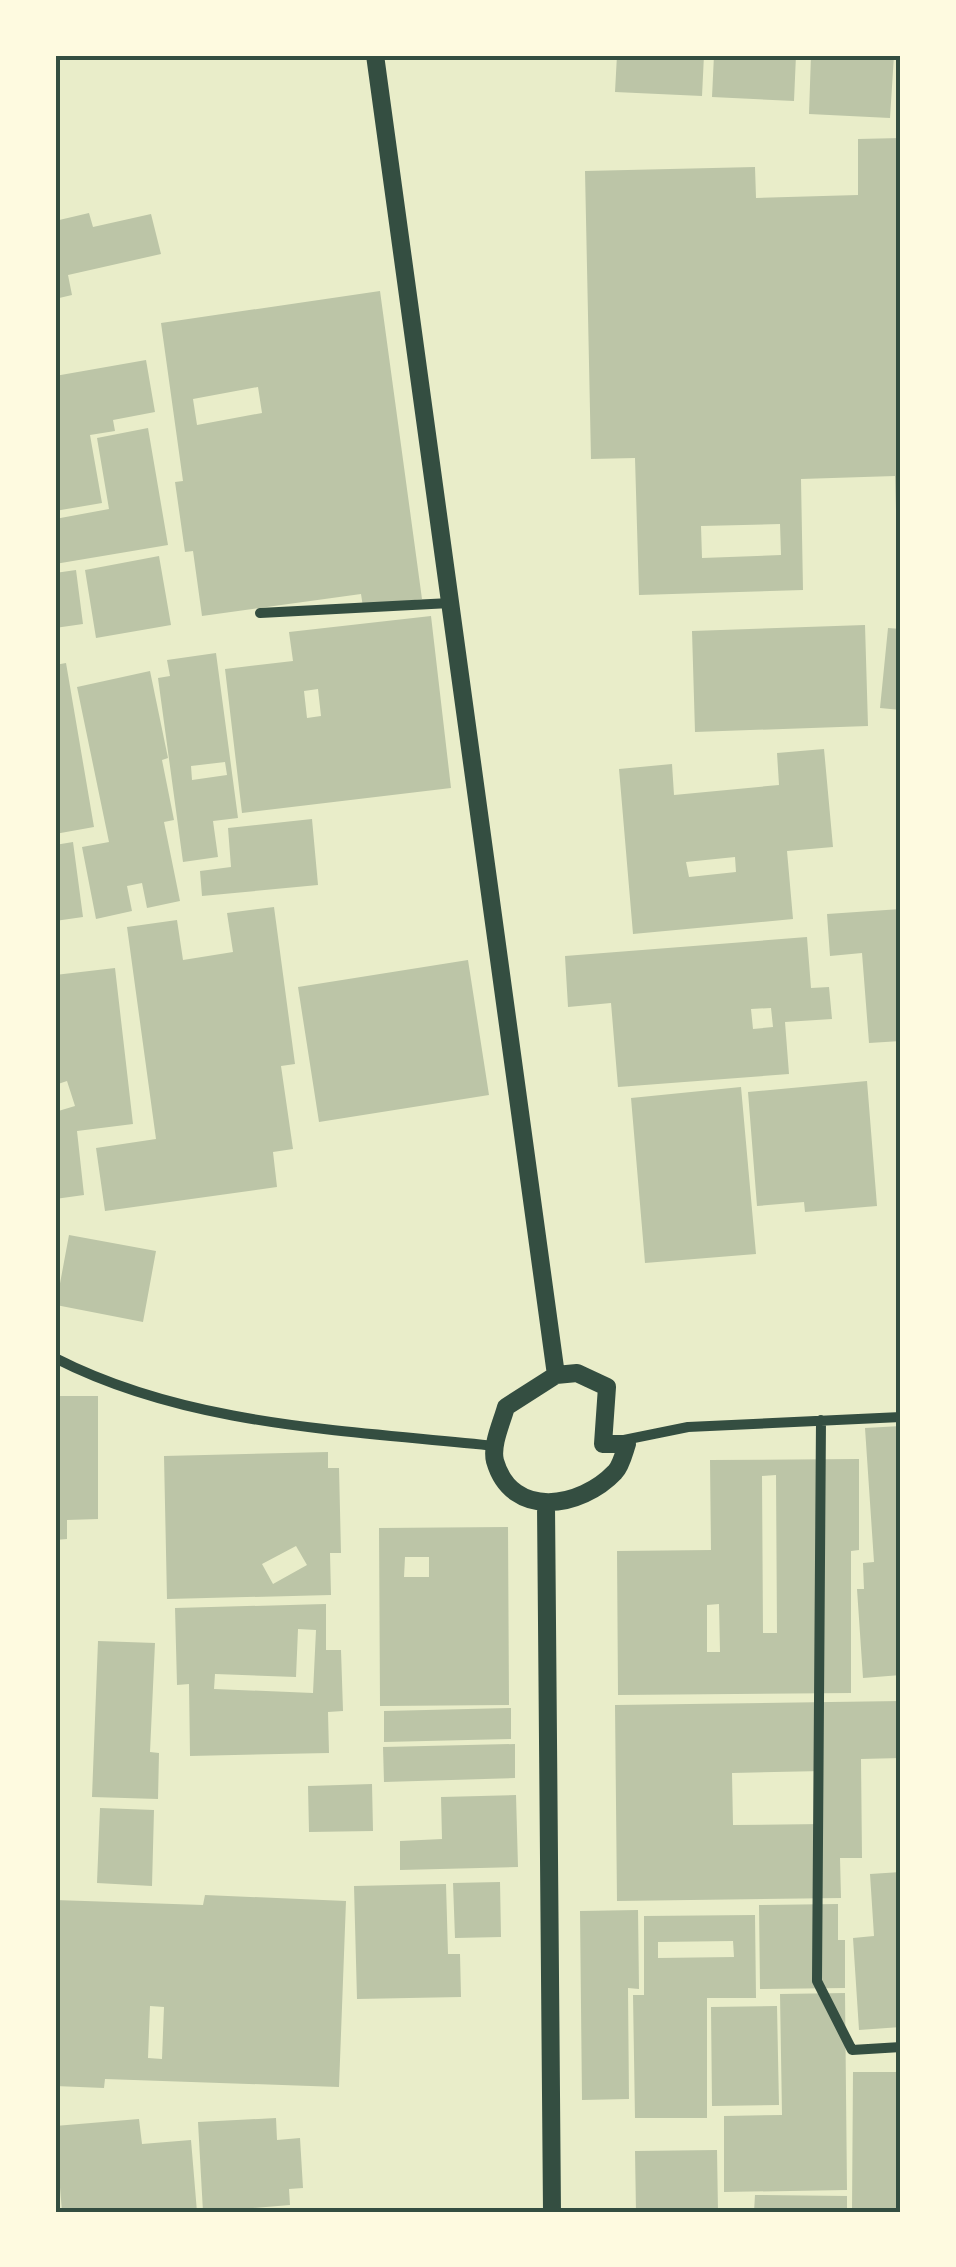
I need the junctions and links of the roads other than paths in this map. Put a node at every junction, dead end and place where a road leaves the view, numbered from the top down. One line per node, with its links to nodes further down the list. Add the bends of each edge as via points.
1 (375, 55): 2 (street)
2 (450, 603): 3 (street); 5 (street)
3 (260, 613)
4 (55, 1358): 9 (street, via 88,1375 226,1417)
5 (556, 1375): 8 (street, via 578,1372 607,1388); 9 (street, via 506,1408)
6 (901, 1417): 7 (street)
7 (821, 1420): 8 (street, via 688,1426); 11 (street, via 817,1981 852,2050)
8 (603, 1444): 10 (street, via 627,1444 618,1470 590,1491)
9 (496, 1446): 10 (street, via 502,1476 520,1496)
10 (546, 1505): 12 (street)
11 (901, 2047)
12 (552, 2212)

